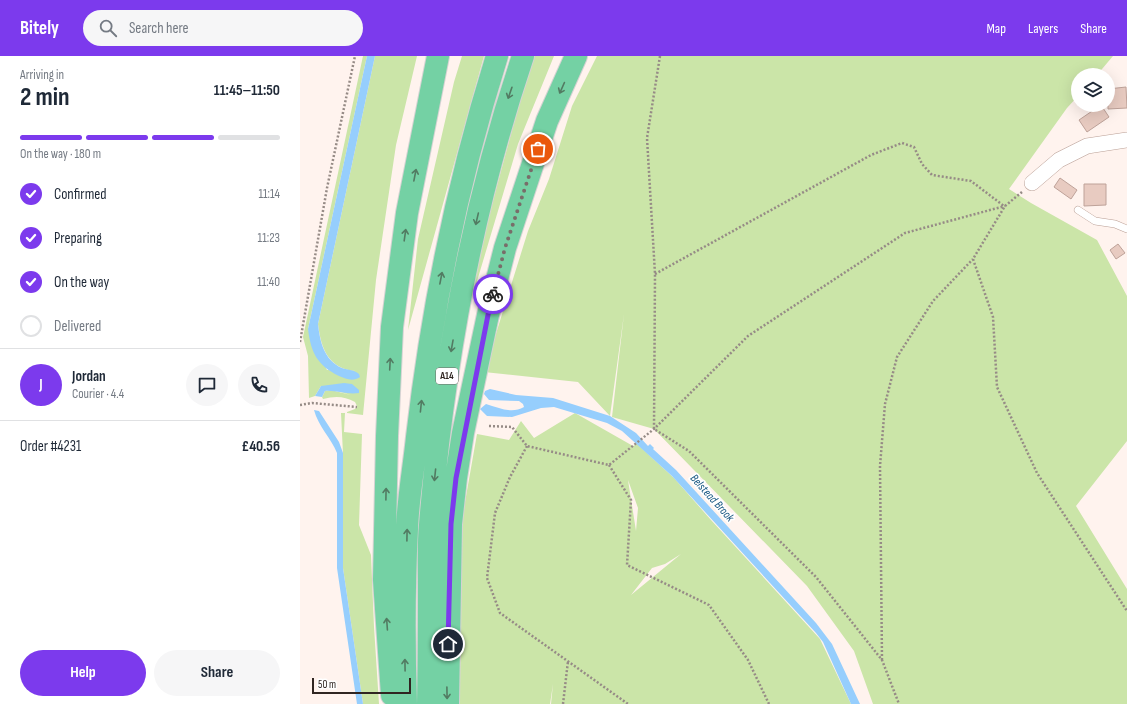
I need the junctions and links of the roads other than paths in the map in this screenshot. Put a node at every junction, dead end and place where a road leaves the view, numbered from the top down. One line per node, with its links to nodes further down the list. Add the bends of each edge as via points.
1 (438, 56): 9 (highway, one-way to 1, via 391,694 384,580 392,327 408,213)
2 (497, 56): 10 (highway, A14, one-way to 2, via 404,654 407,527 423,383 461,185)
3 (523, 56): 11 (highway, A14, one-way to 11, via 504,111 485,185 449,362 430,527)
4 (576, 56): 12 (highway, A14, one-way to 12, via 547,121 505,248 488,315 464,433 451,524)
5 (1127, 140): 6 (street, via 1087,146 1059,160)
6 (1032, 183)
7 (1078, 210): 8 (lane, via 1095,220)
8 (1127, 229)
9 (394, 704)
10 (406, 704)
11 (428, 704)
12 (448, 704)

